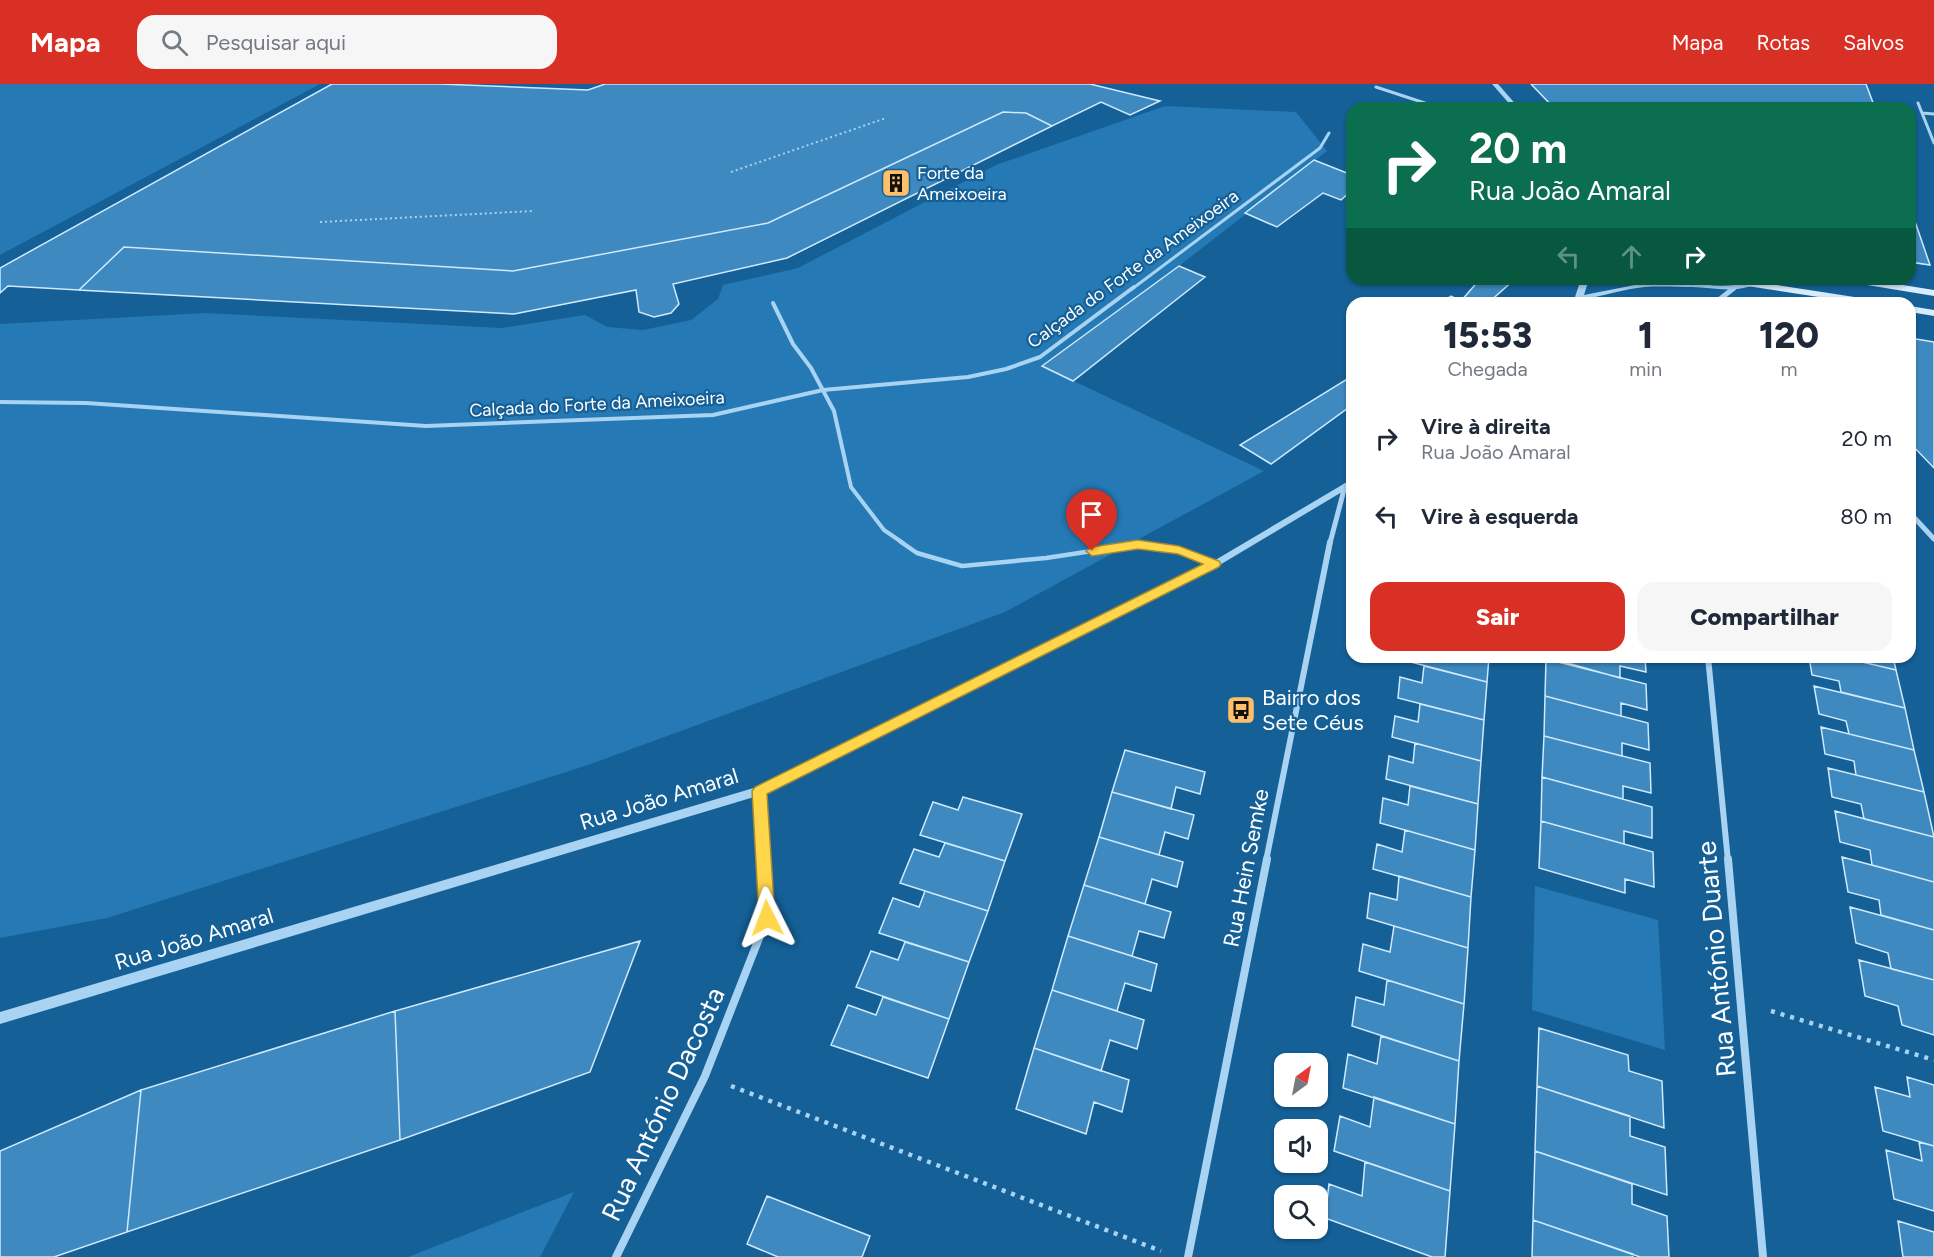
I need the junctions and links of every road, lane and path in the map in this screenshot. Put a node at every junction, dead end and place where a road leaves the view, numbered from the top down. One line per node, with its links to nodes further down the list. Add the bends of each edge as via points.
1 (1495, 84): 4 (street)
2 (1376, 87): 3 (lane)
3 (1422, 102)
4 (1511, 102)
5 (1918, 103): 6 (lane)
6 (1922, 113): 7 (lane); 10 (lane)
7 (1934, 114)
8 (886, 118): 11 (path)
9 (1329, 133): 28 (lane, Calçada do Forte da Ameixoeira, via 1320,148 1040,357 968,377)
10 (1934, 143)
11 (731, 172)
12 (533, 211): 13 (path)
13 (320, 222)
14 (1645, 285): 22 (street)
15 (1645, 285): 16 (street)
16 (1694, 285): 20 (street)
17 (1746, 285): 20 (street)
18 (1757, 285): 24 (main road)
19 (1885, 285): 21 (main road)
20 (1734, 288): 23 (street)
21 (1934, 293)
22 (1594, 297)
23 (1723, 297)
24 (1835, 297)
25 (774, 303): 28 (lane, via 793,344)
26 (1916, 310): 27 (main road)
27 (1934, 313)
28 (823, 390): 29 (lane, Calçada do Forte da Ameixoeira, via 713,415 426,426 86,403); 34 (lane, via 834,411 851,487 884,530 917,553 962,566 1138,544 1179,550)
29 (0, 402)
30 (1346, 485): 34 (street, Rua João Amaral)
31 (1346, 491): 43 (street, Rua Hein Semke, via 1328,554)
32 (1916, 520): 33 (street)
33 (1934, 539)
34 (1215, 564): 36 (street, Rua João Amaral)
35 (1709, 663): 37 (street, Rua António Duarte)
36 (760, 791): 38 (street, Rua João Amaral); 40 (street, Rua António Dacosta, via 767,918)
37 (1742, 1002): 39 (path); 44 (street, Rua António Duarte)
38 (0, 1018)
39 (1934, 1060)
40 (705, 1076): 41 (path); 42 (street, Rua António Dacosta)
41 (1167, 1253)
42 (616, 1257)
43 (1188, 1257)
44 (1763, 1257)

